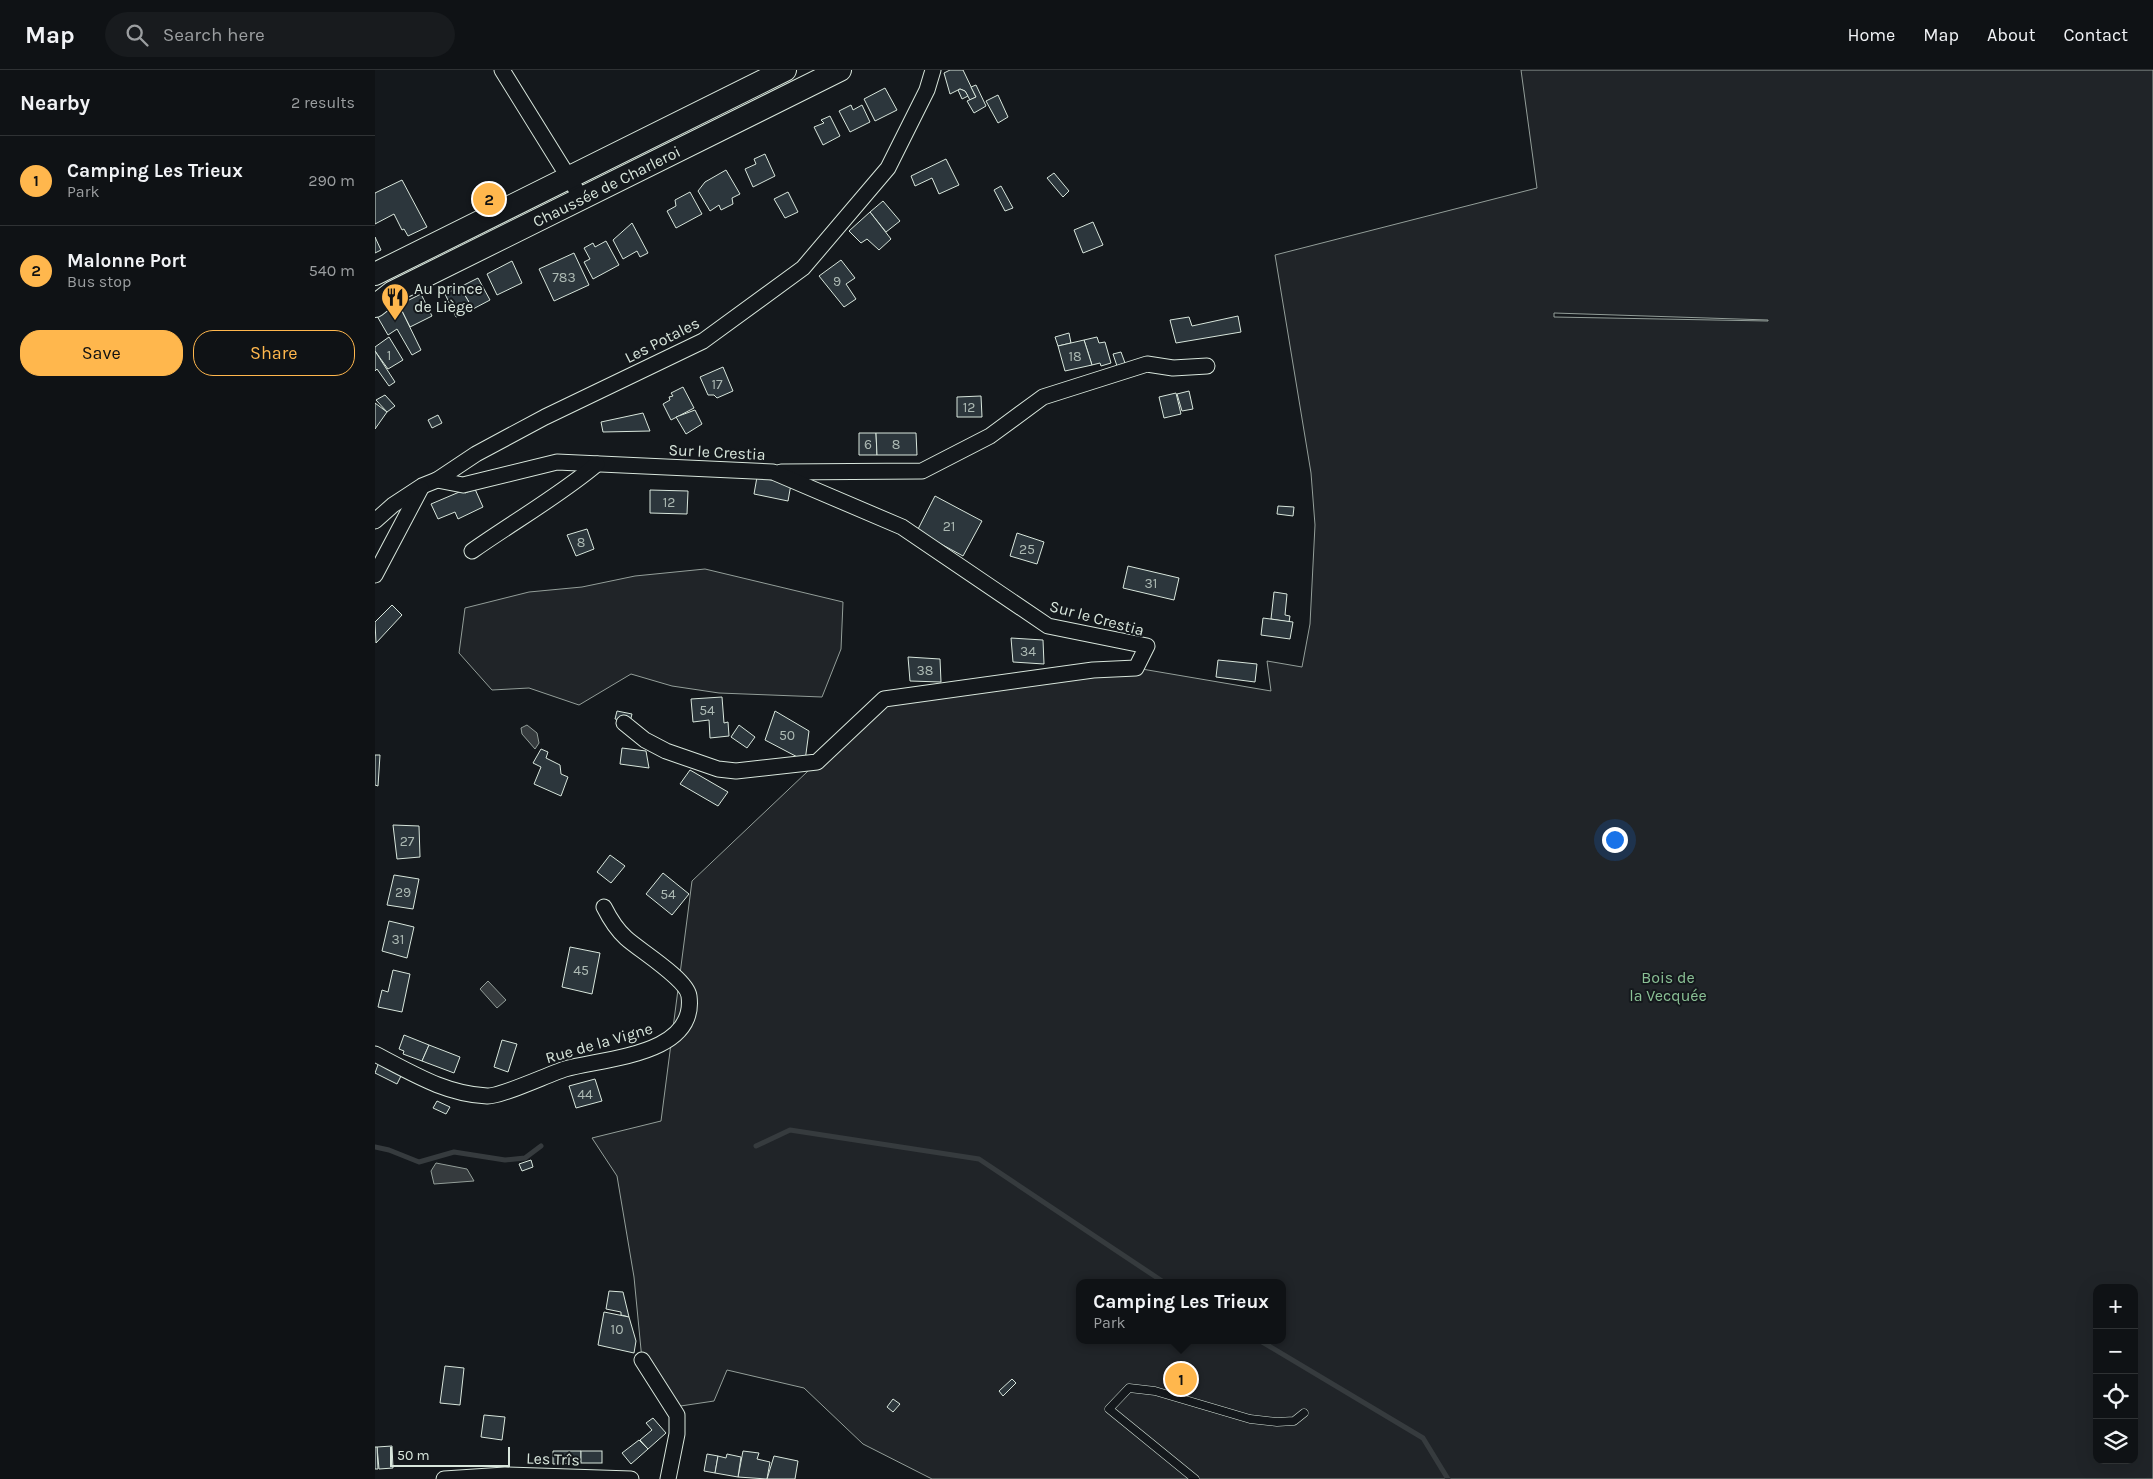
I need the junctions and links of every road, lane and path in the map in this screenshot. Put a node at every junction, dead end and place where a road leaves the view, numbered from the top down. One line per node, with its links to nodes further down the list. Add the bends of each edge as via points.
1 (502, 70): 5 (street)
2 (785, 70): 5 (main road, Chaussée de Charleroi)
3 (840, 70): 6 (main road, Chaussée de Charleroi)
4 (933, 70): 12 (street, Les Potales, via 927,90 888,168 803,268 703,341 545,417 476,454)
5 (569, 176): 6 (street); 7 (main road, Chaussée de Charleroi)
6 (582, 199): 8 (main road, Chaussée de Charleroi, via 393,292)
7 (375, 274)
8 (375, 306)
9 (1207, 366): 11 (street, via 1173,368 1147,364 1043,397 990,436 922,471)
10 (597, 464): 11 (street, Sur le Crestia); 12 (street, Sur le Crestia, via 557,462 463,485); 15 (street)
11 (773, 472): 17 (street, Sur le Crestia, via 902,527 1048,626 1147,646 1136,668 1083,671 884,699 817,762 736,771 718,769 666,751)
12 (437, 480): 13 (street, Les Potales)
13 (422, 486): 14 (street, Les Potales); 16 (street)
14 (375, 521)
15 (473, 551)
16 (375, 574)
17 (624, 723)
18 (604, 907): 19 (street, Rue de la Vigne, via 610,921 625,937 683,983 689,994 689,1010 682,1026 666,1042 633,1054 566,1069 490,1097 442,1088)
19 (375, 1054)
20 (642, 1360): 25 (street, via 677,1415 677,1434)
21 (1304, 1413): 22 (lane, via 1294,1421 1250,1419 1155,1392 1129,1388 1109,1409)
22 (1189, 1477)
23 (444, 1479): 24 (street, Les Trîs, via 505,1475)
24 (631, 1479)
25 (668, 1479)

